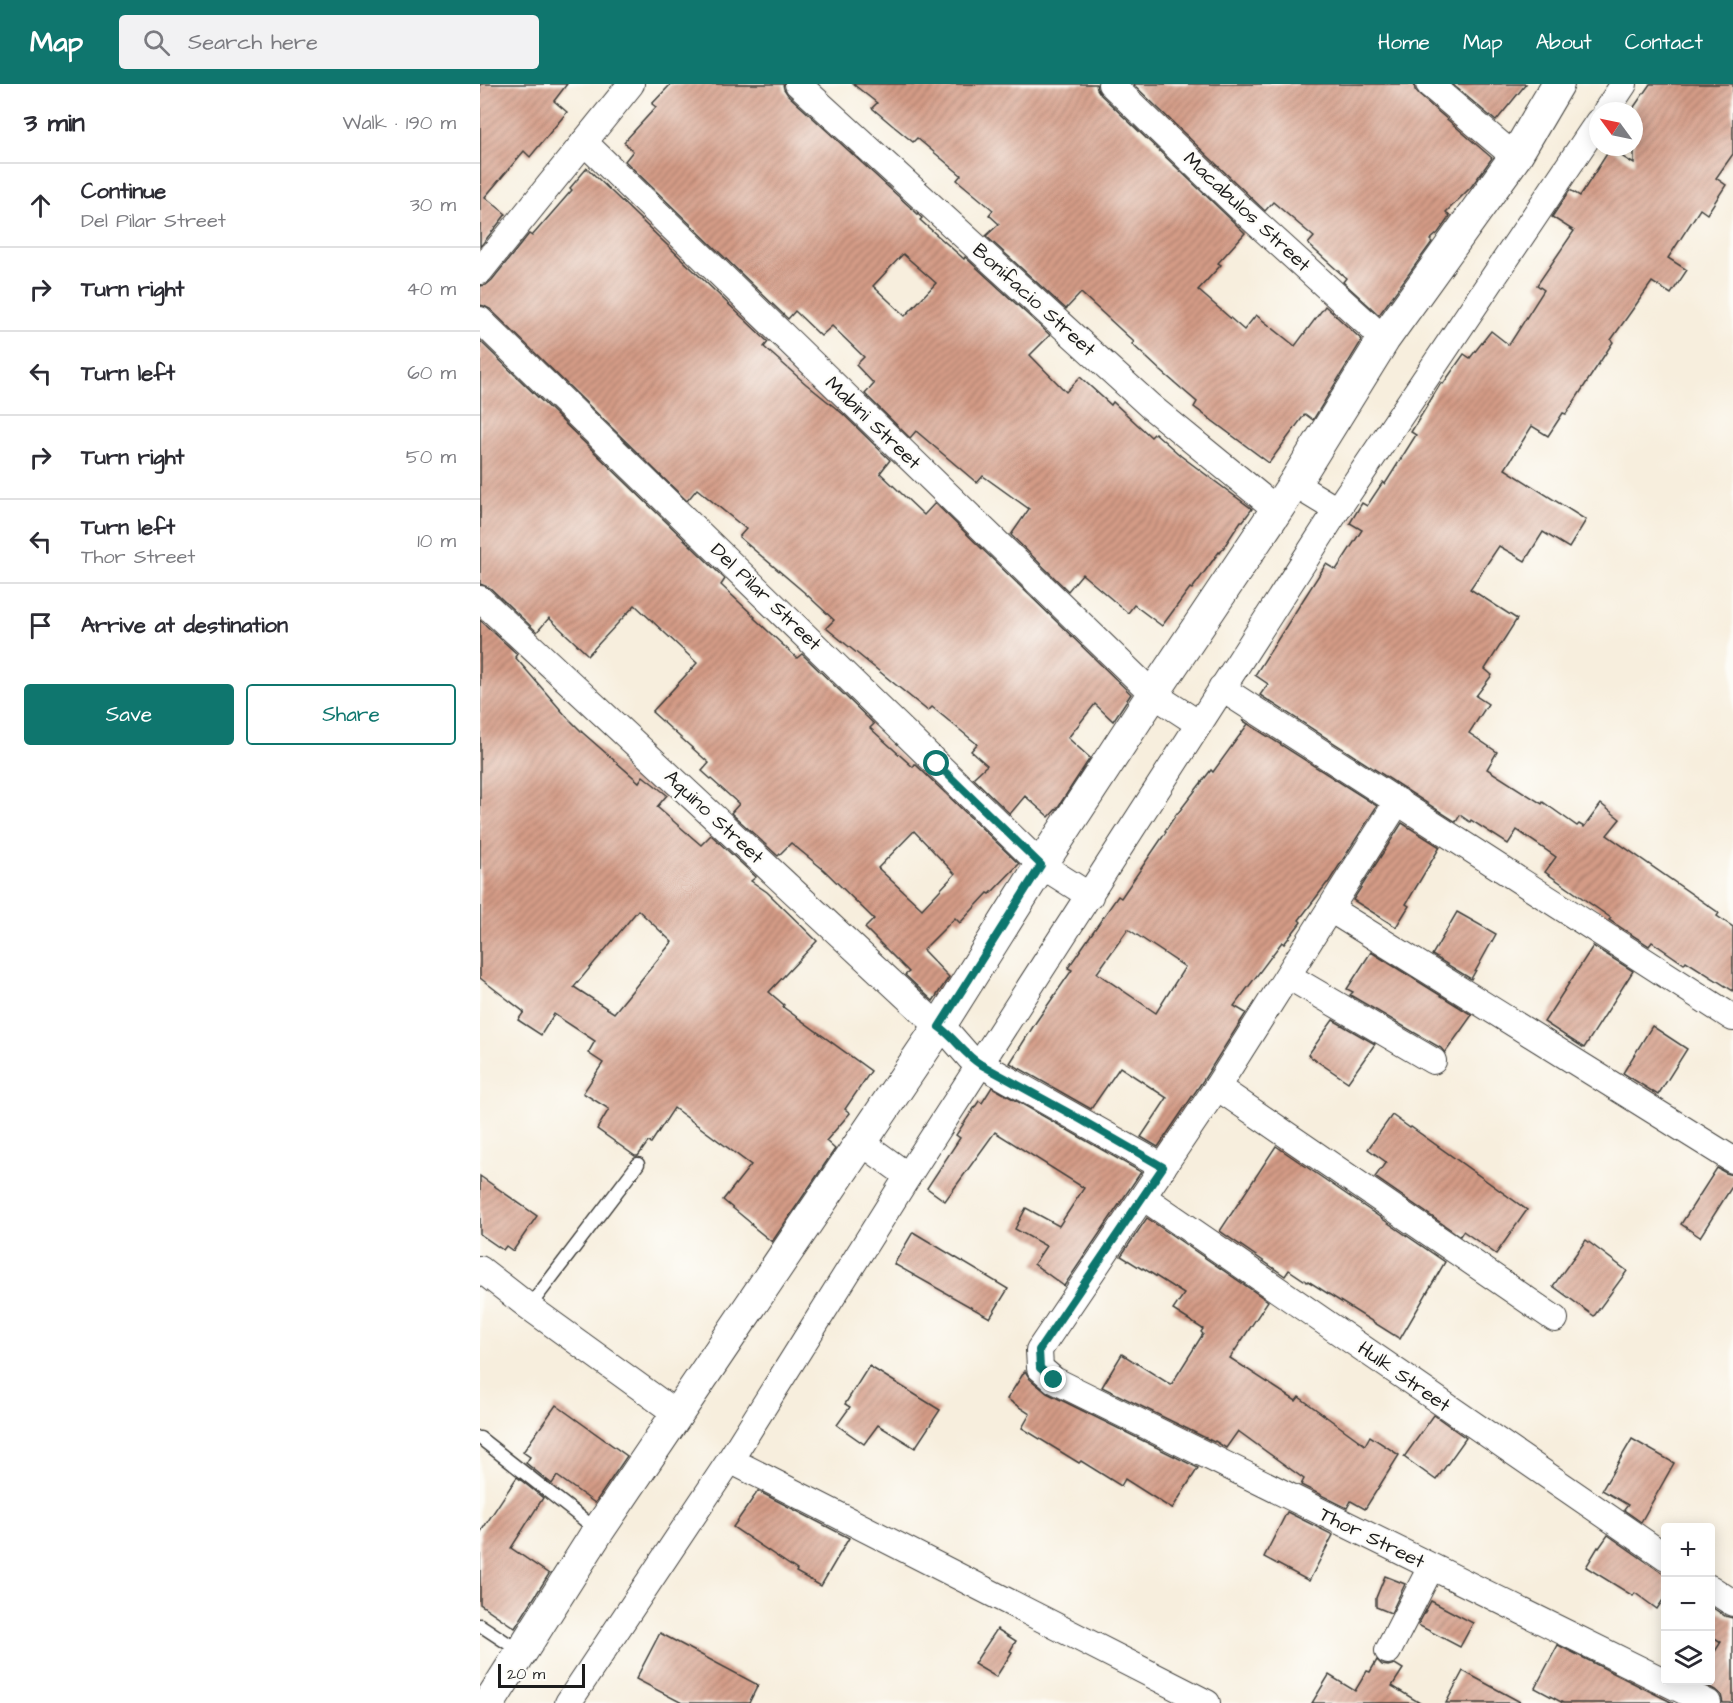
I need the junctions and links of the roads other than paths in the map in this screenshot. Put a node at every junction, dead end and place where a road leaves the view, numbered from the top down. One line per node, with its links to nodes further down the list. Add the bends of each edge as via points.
1 (631, 84): 9 (street)
2 (798, 84): 16 (street, Bonifacio Street, via 1150,406)
3 (1111, 84): 13 (street, Macabulos Street)
4 (1429, 84): 10 (street)
5 (1558, 84): 10 (street)
6 (1624, 84): 7 (street)
7 (1612, 102)
8 (1589, 135): 15 (street)
9 (584, 142): 11 (street); 19 (street, Mabini Street)
10 (1515, 157): 13 (street)
11 (480, 271)
12 (480, 320): 22 (street, Del Pilar Street)
13 (1384, 339): 14 (street)
14 (1300, 487): 15 (street); 16 (street)
15 (1334, 508): 18 (street)
16 (1276, 510): 19 (street)
17 (480, 598): 27 (street, Aquino Street)
18 (1221, 688): 20 (street); 21 (street)
19 (1158, 698): 20 (street, Mabini Street); 22 (street)
20 (1195, 722): 23 (street)
21 (1398, 801): 24 (street); 26 (street)
22 (1047, 869): 23 (street, Del Pilar Street); 27 (street)
23 (1085, 894): 28 (street)
24 (1330, 909): 25 (street); 32 (street)
25 (1288, 976): 29 (street); 30 (street)
26 (1733, 1017)
27 (944, 1031): 28 (street, Aquino Street); 31 (street)
28 (975, 1061): 34 (street, Aquino Street); 35 (street)
29 (1433, 1061)
30 (1217, 1088): 34 (street); 39 (street)
31 (865, 1145): 35 (street); 40 (street)
32 (1733, 1160)
33 (638, 1164): 38 (lane)
34 (1163, 1167): 36 (street)
35 (904, 1172): 42 (street)
36 (1143, 1197): 44 (street, Hulk Street); 45 (street, Thor Street, via 1039,1350 1040,1368 1054,1380)
37 (480, 1269): 38 (street)
38 (529, 1307): 40 (street)
39 (1555, 1319)
40 (676, 1414): 43 (street)
41 (480, 1438): 43 (lane)
42 (730, 1460): 52 (street); 53 (street)
43 (598, 1531): 50 (street)
44 (1661, 1554)
45 (1431, 1567): 49 (street); 54 (street, Thor Street)
46 (1715, 1591): 47 (street)
47 (1733, 1603)
48 (480, 1625): 50 (lane)
49 (1388, 1651)
50 (522, 1653): 51 (street)
51 (489, 1703)
52 (568, 1703)
53 (1207, 1703)
54 (1708, 1703)

